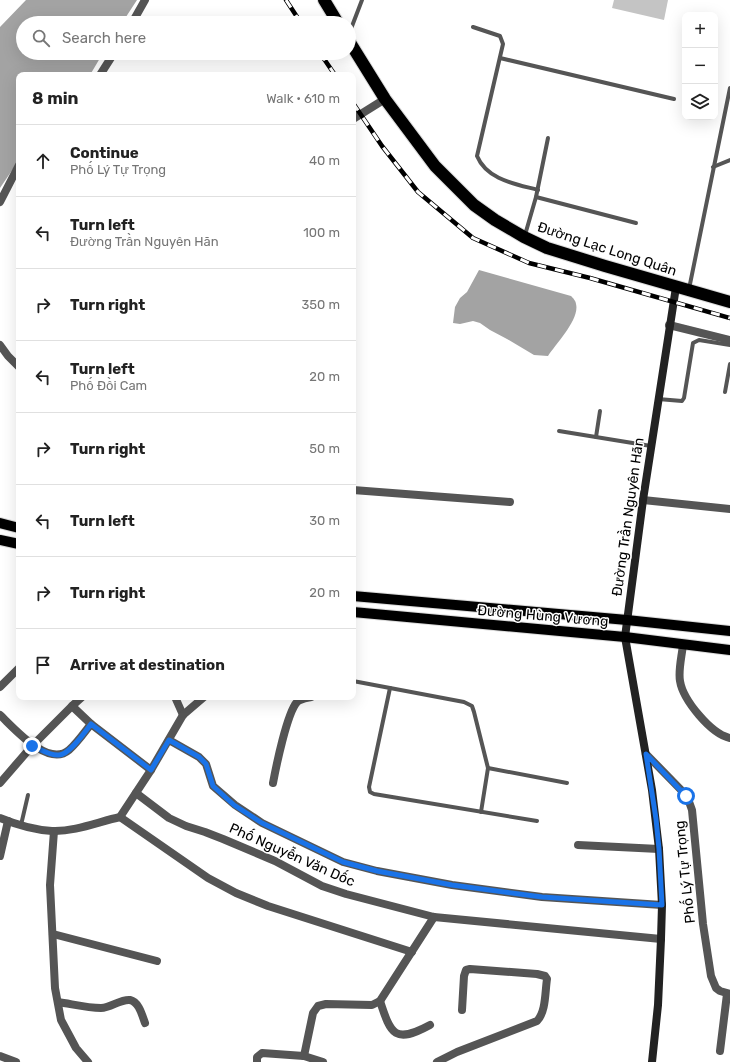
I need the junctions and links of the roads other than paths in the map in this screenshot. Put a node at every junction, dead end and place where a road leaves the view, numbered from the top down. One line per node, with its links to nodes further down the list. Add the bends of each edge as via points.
1 (145, 0): 4 (street)
2 (324, 0): 5 (highway)
3 (362, 0): 6 (lane)
4 (136, 16)
5 (334, 16)
6 (356, 16)
7 (473, 27): 9 (lane, via 500,36 503,44)
8 (356, 52): 13 (highway, Đường Lạc Long Quân)
9 (500, 58): 14 (lane); 20 (lane, via 477,156 480,163 494,176)
10 (110, 60): 11 (street)
11 (102, 72)
12 (730, 88): 18 (lane)
13 (385, 99): 15 (street); 24 (highway, Đường Lạc Long Quân, via 446,178 495,220)
14 (674, 99)
15 (356, 118)
16 (548, 138): 20 (lane)
17 (730, 160): 18 (lane)
18 (713, 167): 26 (lane)
19 (16, 171): 22 (street)
20 (538, 190): 21 (lane)
21 (536, 198): 23 (lane); 24 (lane)
22 (0, 202)
23 (636, 223)
24 (524, 237): 25 (highway, Đường Lạc Long Quân, via 568,255)
25 (676, 287): 26 (highway, Đường Lạc Long Quân); 28 (street, Đường Trần Nguyên Hãn)
26 (689, 290): 27 (highway, Đường Lạc Long Quân)
27 (730, 302)
28 (669, 325): 29 (street); 35 (street, Đường Trần Nguyên Hãn)
29 (730, 340)
30 (0, 345): 32 (street)
31 (730, 346): 35 (lane, via 699,340 693,343 684,398 682,401)
32 (16, 364)
33 (730, 364): 34 (lane)
34 (725, 392)
35 (658, 399): 39 (street, Đường Trần Nguyên Hãn)
36 (600, 411): 38 (lane)
37 (559, 431): 38 (lane)
38 (596, 438): 39 (lane)
39 (651, 446): 41 (street, Đường Trần Nguyên Hãn)
40 (356, 490): 42 (street)
41 (643, 500): 43 (street); 50 (street, Đường Trần Nguyên Hãn)
42 (510, 502)
43 (730, 508)
44 (0, 523): 45 (main road)
45 (16, 527)
46 (0, 540): 47 (main road)
47 (16, 543)
48 (356, 596): 50 (main road, Đường Hùng Vương)
49 (356, 612): 52 (main road, Đường Hùng Vương)
50 (627, 620): 51 (main road, Đường Hùng Vương); 52 (street, Đường Trần Nguyên Hãn)
51 (730, 631)
52 (625, 638): 53 (main road, Đường Hùng Vương); 70 (street, Đường Trần Nguyên Hãn)
53 (682, 644): 54 (main road, Đường Hùng Vương); 67 (street, via 682,691 698,714 716,732)
54 (730, 650)
55 (16, 671): 57 (street)
56 (356, 682): 58 (lane)
57 (0, 687)
58 (390, 688): 71 (lane, via 464,702 472,706); 78 (lane, via 370,792)
59 (79, 700): 63 (street)
60 (176, 700): 65 (street)
61 (200, 700): 65 (street)
62 (301, 700): 74 (street, via 293,708)
63 (72, 706): 66 (street); 69 (street)
64 (0, 715): 69 (street)
65 (183, 715): 68 (street)
66 (91, 724): 69 (street, via 69,751 60,755); 72 (street)
67 (730, 738)
68 (169, 740): 72 (street); 87 (street, via 199,757 206,764 213,786 234,805 262,823 343,862 452,885 542,897)
69 (32, 746): 73 (street)
70 (646, 754): 85 (street, Đường Trần Nguyên Hãn); 93 (street, Phố Lý Tự Trọng, via 686,796 692,810 703,924 711,976 716,988)
71 (488, 768): 75 (lane); 78 (lane)
72 (151, 770): 76 (street)
73 (0, 783)
74 (272, 783)
75 (567, 783)
76 (136, 793): 79 (street); 88 (street, Phố Nguyễn Văn Dốc, via 168,818 269,859 322,886)
77 (28, 795): 82 (lane)
78 (481, 812): 81 (lane)
79 (120, 817): 83 (street, via 78,828); 91 (street, via 208,878 236,894)
80 (4, 820): 82 (street); 86 (street)
81 (537, 821)
82 (21, 825): 83 (street)
83 (54, 831): 89 (street, via 50,885)
84 (578, 846): 85 (street)
85 (659, 849): 87 (street, Đường Trần Nguyên Hãn)
86 (0, 856)
87 (662, 905): 90 (street, Đường Trần Nguyên Hãn)
88 (434, 917): 90 (street, Phố Nguyễn Văn Dốc); 91 (street)
89 (53, 934): 92 (street); 95 (street)
90 (661, 939): 107 (street, Đường Trần Nguyên Hãn)
91 (412, 952): 94 (street)
92 (157, 961)
93 (728, 994): 99 (street)
94 (380, 1001): 98 (street, via 386,1020 398,1034 417,1032); 101 (street, via 372,1005 318,1006 313,1013)
95 (58, 1002): 97 (street, via 100,1008 130,1000 137,1004); 103 (street, via 61,1020 76,1048)
96 (462, 1010): 106 (street, via 466,970 537,974 545,976 547,980 541,1016 536,1021)
97 (145, 1023)
98 (430, 1025)
99 (720, 1051)
100 (0, 1056): 102 (street)
101 (304, 1056): 104 (street, via 262,1053 257,1057); 105 (street)
102 (16, 1062)
103 (88, 1062)
104 (257, 1062)
105 (323, 1062)
106 (437, 1062)
107 (652, 1062)

